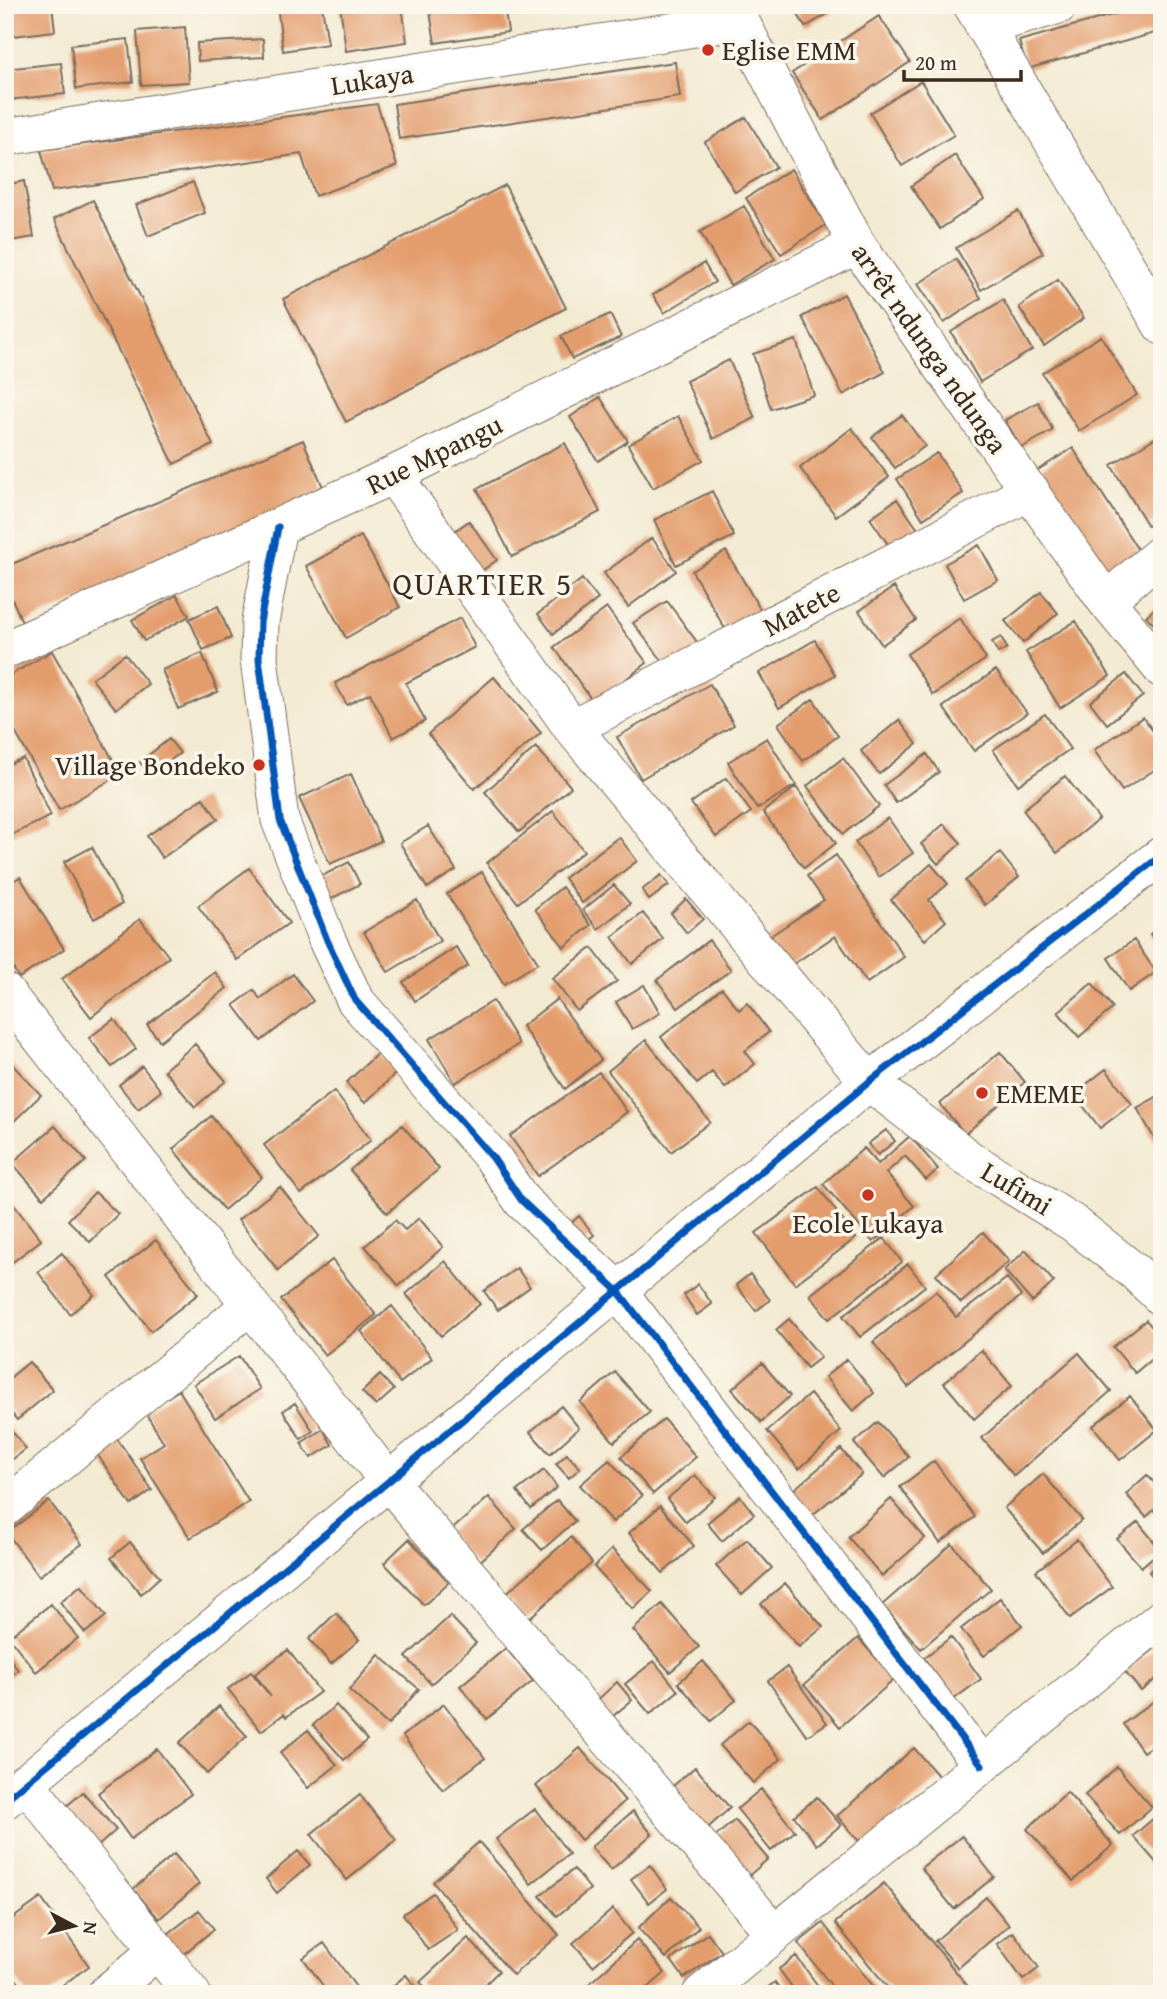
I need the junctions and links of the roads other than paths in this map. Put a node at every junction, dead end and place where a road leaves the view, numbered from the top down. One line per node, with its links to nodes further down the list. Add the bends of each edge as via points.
1 (1059, 5): 3 (street)
2 (736, 13): 4 (street, Lukaya); 5 (street, arrêt ndunga ndunga)
3 (978, 16): 6 (street)
4 (5, 137)
5 (857, 245): 7 (street, Rue Mpangu); 8 (street, arrêt ndunga ndunga)
6 (1162, 326)
7 (393, 475): 9 (street, Rue Mpangu); 14 (street, Lufimi)
8 (1031, 491): 11 (street, arrêt ndunga ndunga); 14 (street, Matete)
9 (278, 527): 12 (street, Rue Mpangu); 18 (street, via 260,622 259,659 281,820 327,940 355,1000 493,1158 522,1201)
10 (1162, 553): 11 (street)
11 (1106, 601): 13 (street, arrêt ndunga ndunga)
12 (5, 650)
13 (1162, 669)
14 (572, 728): 17 (street, Lufimi)
15 (1162, 855): 17 (street)
16 (8, 1002): 20 (street)
17 (870, 1082): 18 (street); 19 (street, Lufimi, via 969,1159 1073,1223)
18 (618, 1291): 21 (street); 24 (street)
19 (1162, 1298)
20 (249, 1306): 21 (street); 22 (street)
21 (389, 1482): 25 (street); 26 (street)
22 (5, 1508)
23 (1162, 1618): 24 (street)
24 (982, 1765): 26 (street)
25 (15, 1791): 27 (street)
26 (775, 1934): 30 (street)
27 (158, 1950): 28 (street); 29 (street)
28 (106, 1994)
29 (192, 1994)
30 (701, 1994)

